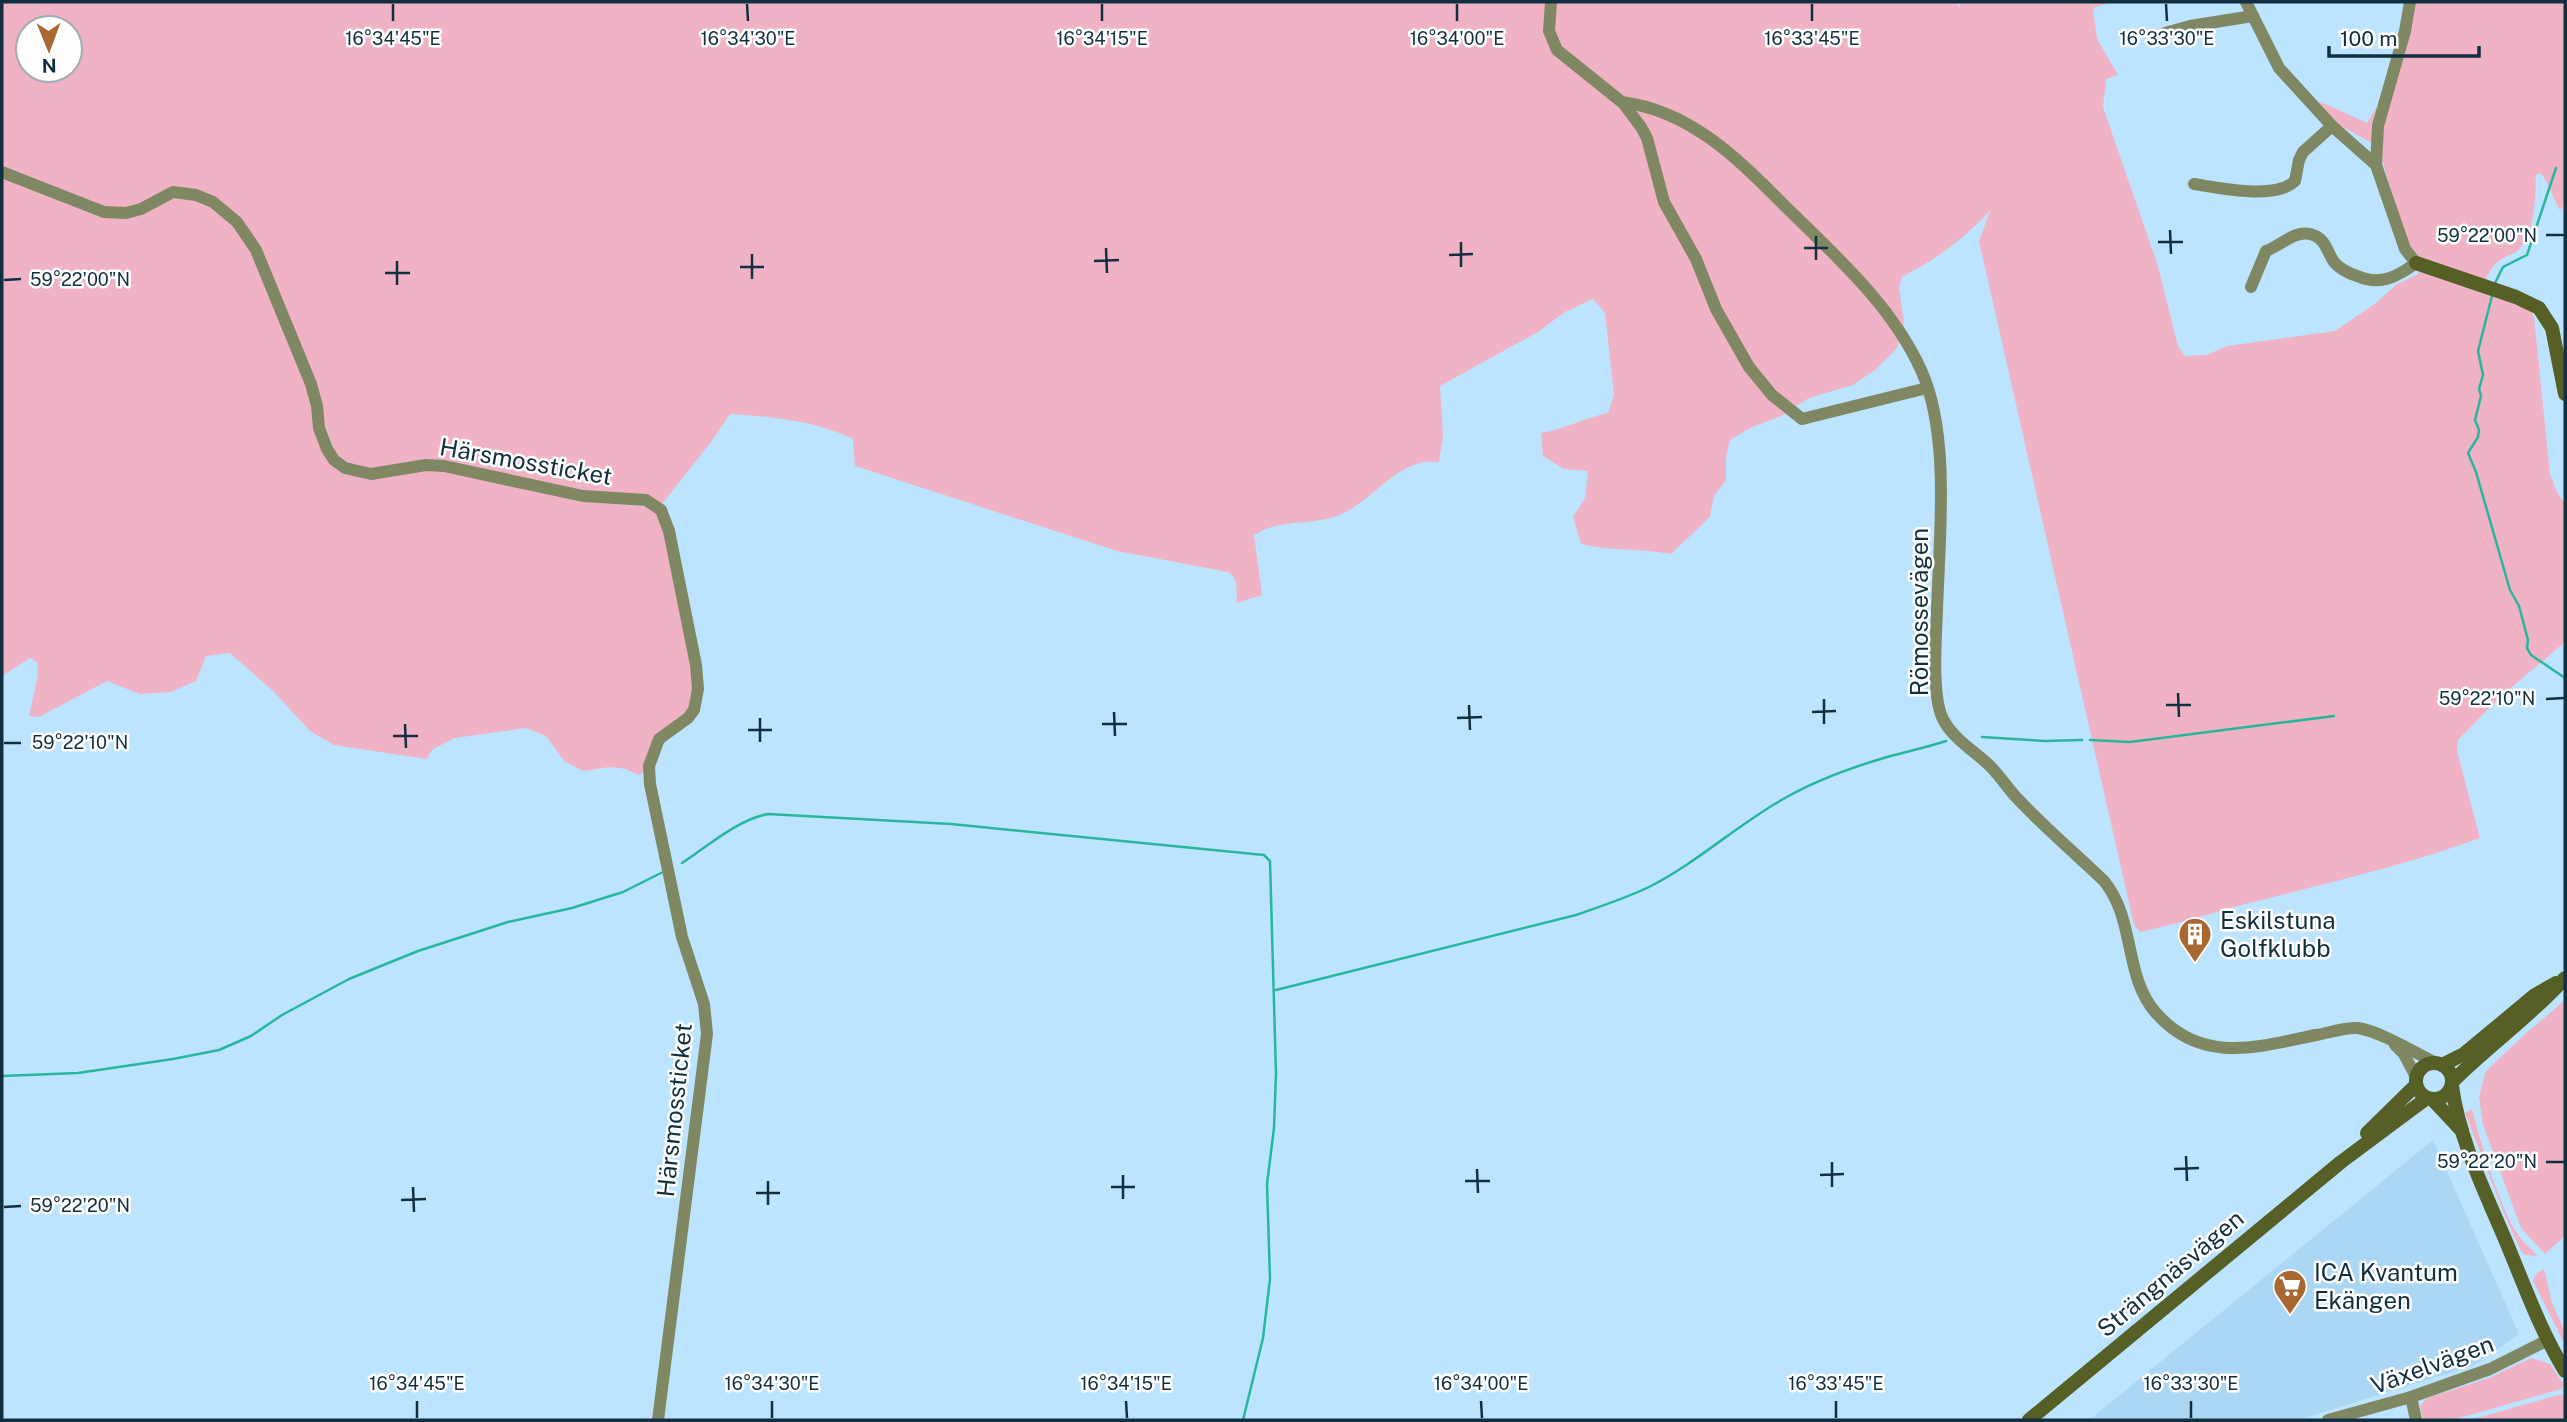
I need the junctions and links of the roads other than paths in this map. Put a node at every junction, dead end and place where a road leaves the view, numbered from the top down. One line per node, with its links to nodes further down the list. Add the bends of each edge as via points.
1 (1551, 2): 6 (street, via 1549,31 1557,50)
2 (2246, 2): 4 (street)
3 (2410, 2): 8 (street, via 2378,126)
4 (2253, 16): 5 (street); 7 (street, via 2279,68)
5 (2165, 33)
6 (1622, 102): 13 (street, Römossevägen, via 1678,119 1728,150 1755,175 1874,297 1912,352); 13 (street, via 1647,138 1664,202 1696,259 1716,309 1749,367 1772,395 1802,419)
7 (2332, 126): 8 (street); 10 (street, via 2303,152 2295,181 2283,189)
8 (2376, 165): 11 (street, via 2404,249)
9 (2, 172): 26 (street, Härsmossticket, via 104,212 141,209 173,192 196,195 226,211 256,250 311,384 323,440 334,460 345,468 371,474 444,466 583,496 646,500 661,510 672,545 698,689 688,718 659,740 649,766 650,784 682,937 704,1004 707,1034)
10 (2194, 184)
11 (2416, 263): 12 (street, via 2392,278 2363,279 2333,261 2323,240 2296,235 2266,251); 14 (main road, via 2539,308 2552,328)
12 (2252, 287)
13 (1927, 388): 16 (street, Römossevägen, via 1938,440 1936,676 1943,720 2115,894 2140,989 2167,1025 2191,1040 2220,1049 2260,1047 2356,1028 2376,1032)
14 (2565, 394)
15 (2565, 977): 17 (main road, via 2535,995 2464,1054); 19 (main road, via 2542,1004)
16 (2392, 1042): 17 (street, Römossevägen); 18 (street, via 2404,1054)
17 (2439, 1064): 18 (main road, via 2422,1068); 19 (main road, via 2450,1072)
18 (2416, 1081): 20 (main road, via 2418,1091); 22 (main road, Strängnäsvägen)
19 (2452, 1083): 20 (main road, via 2442,1098); 21 (main road)
20 (2430, 1099): 21 (main road); 22 (main road, Strängnäsvägen)
21 (2462, 1131): 23 (main road)
22 (2341, 1162): 27 (main road, Strängnäsvägen)
23 (2548, 1340): 24 (main road); 25 (street, Växelvägen, via 2490,1369)
24 (2565, 1371)
25 (2411, 1397): 28 (street, Växelvägen); 29 (street)
26 (658, 1420)
27 (2029, 1420)
28 (2328, 1420)
29 (2416, 1420)

